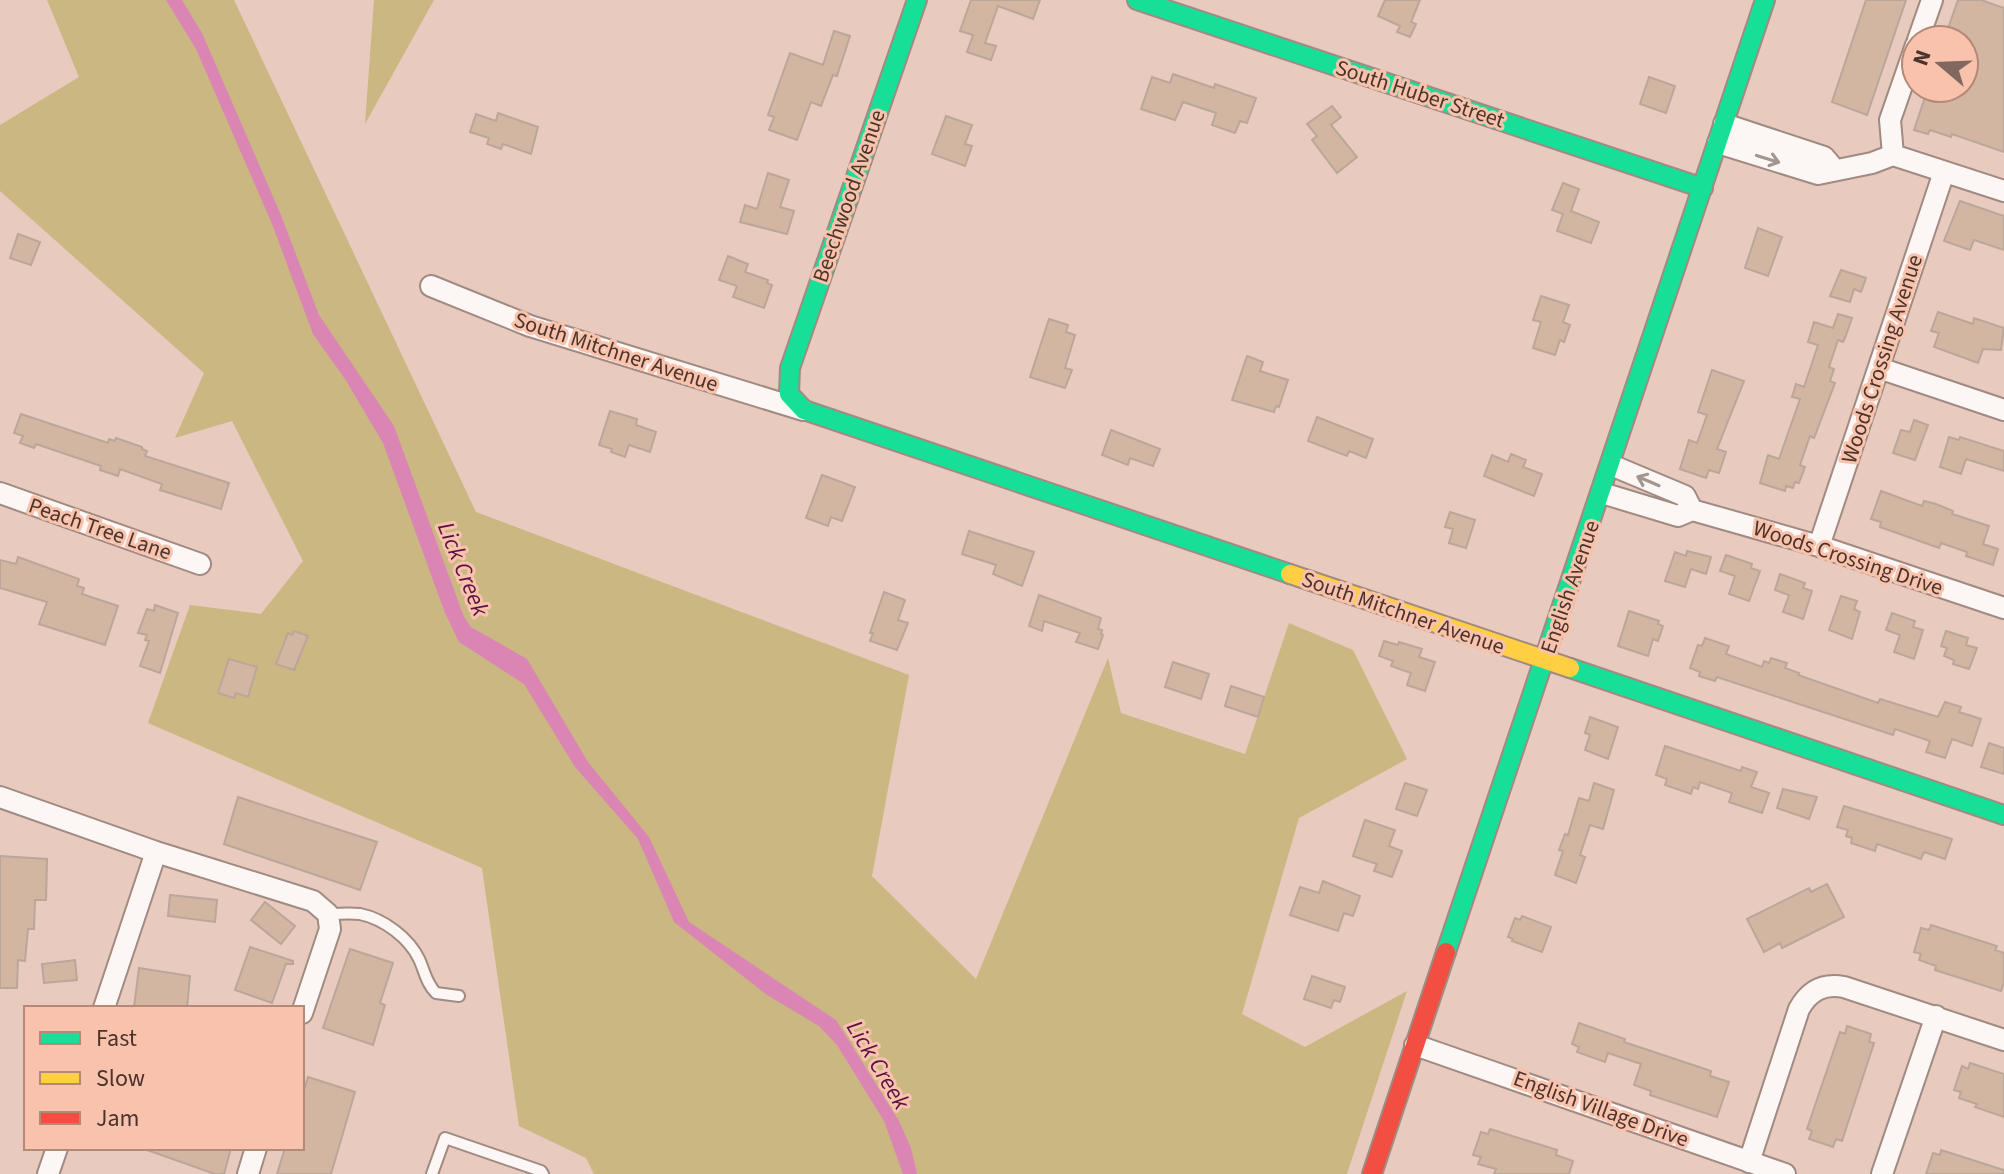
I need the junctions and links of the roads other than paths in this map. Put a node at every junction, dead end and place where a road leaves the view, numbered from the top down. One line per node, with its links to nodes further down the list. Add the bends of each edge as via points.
1 (917, 0): 14 (street, Beechwood Avenue, via 790,368)
2 (1137, 0): 10 (street, South Huber Street)
3 (1765, 0): 7 (street, English Avenue)
4 (1932, 0): 5 (street)
5 (1923, 24)
6 (1900, 91): 8 (street, via 1890,120)
7 (1721, 133): 8 (street, via 1818,174); 10 (street, English Avenue)
8 (1893, 155): 9 (street)
9 (1944, 172): 11 (street); 13 (street, Woods Crossing Avenue)
10 (1703, 188): 17 (street, English Avenue)
11 (2004, 191)
12 (431, 286): 15 (street, South Mitchner Avenue, via 530,326)
13 (1879, 368): 16 (street); 21 (street, Woods Crossing Avenue)
14 (789, 394): 15 (street, South Mitchner Avenue)
15 (804, 410): 24 (street, South Mitchner Avenue)
16 (2004, 410)
17 (1611, 465): 19 (street, English Avenue); 20 (street, Woods Crossing Drive, one-way to 17, via 1685,496)
18 (0, 493): 22 (street, Peach Tree Lane)
19 (1602, 493): 20 (street, Woods Crossing Drive, via 1678,516); 24 (street, English Avenue)
20 (1692, 510): 21 (street, Woods Crossing Drive)
21 (1819, 546): 23 (street, Woods Crossing Drive)
22 (200, 564)
23 (2004, 608)
24 (1545, 661): 26 (street, South Mitchner Avenue); 34 (street, English Avenue)
25 (0, 797): 27 (street)
26 (2004, 815)
27 (156, 852): 28 (street, via 313,901); 30 (street)
28 (328, 914): 29 (lane, via 361,914 388,926 405,938 436,993); 31 (street, via 330,929)
29 (459, 996)
30 (105, 1006)
31 (304, 1007)
32 (1936, 1016): 33 (street); 37 (street, via 1840,987 1813,991 1799,1009); 44 (street)
33 (2004, 1040)
34 (1415, 1045): 37 (street, English Village Drive); 42 (street, English Avenue)
35 (56, 1150): 38 (street)
36 (255, 1150): 39 (street)
37 (1749, 1162): 43 (street, English Village Drive)
38 (48, 1174)
39 (248, 1174)
40 (432, 1174): 41 (lane, via 445,1138)
41 (543, 1174)
42 (1372, 1174)
43 (1785, 1174)
44 (1882, 1174)

